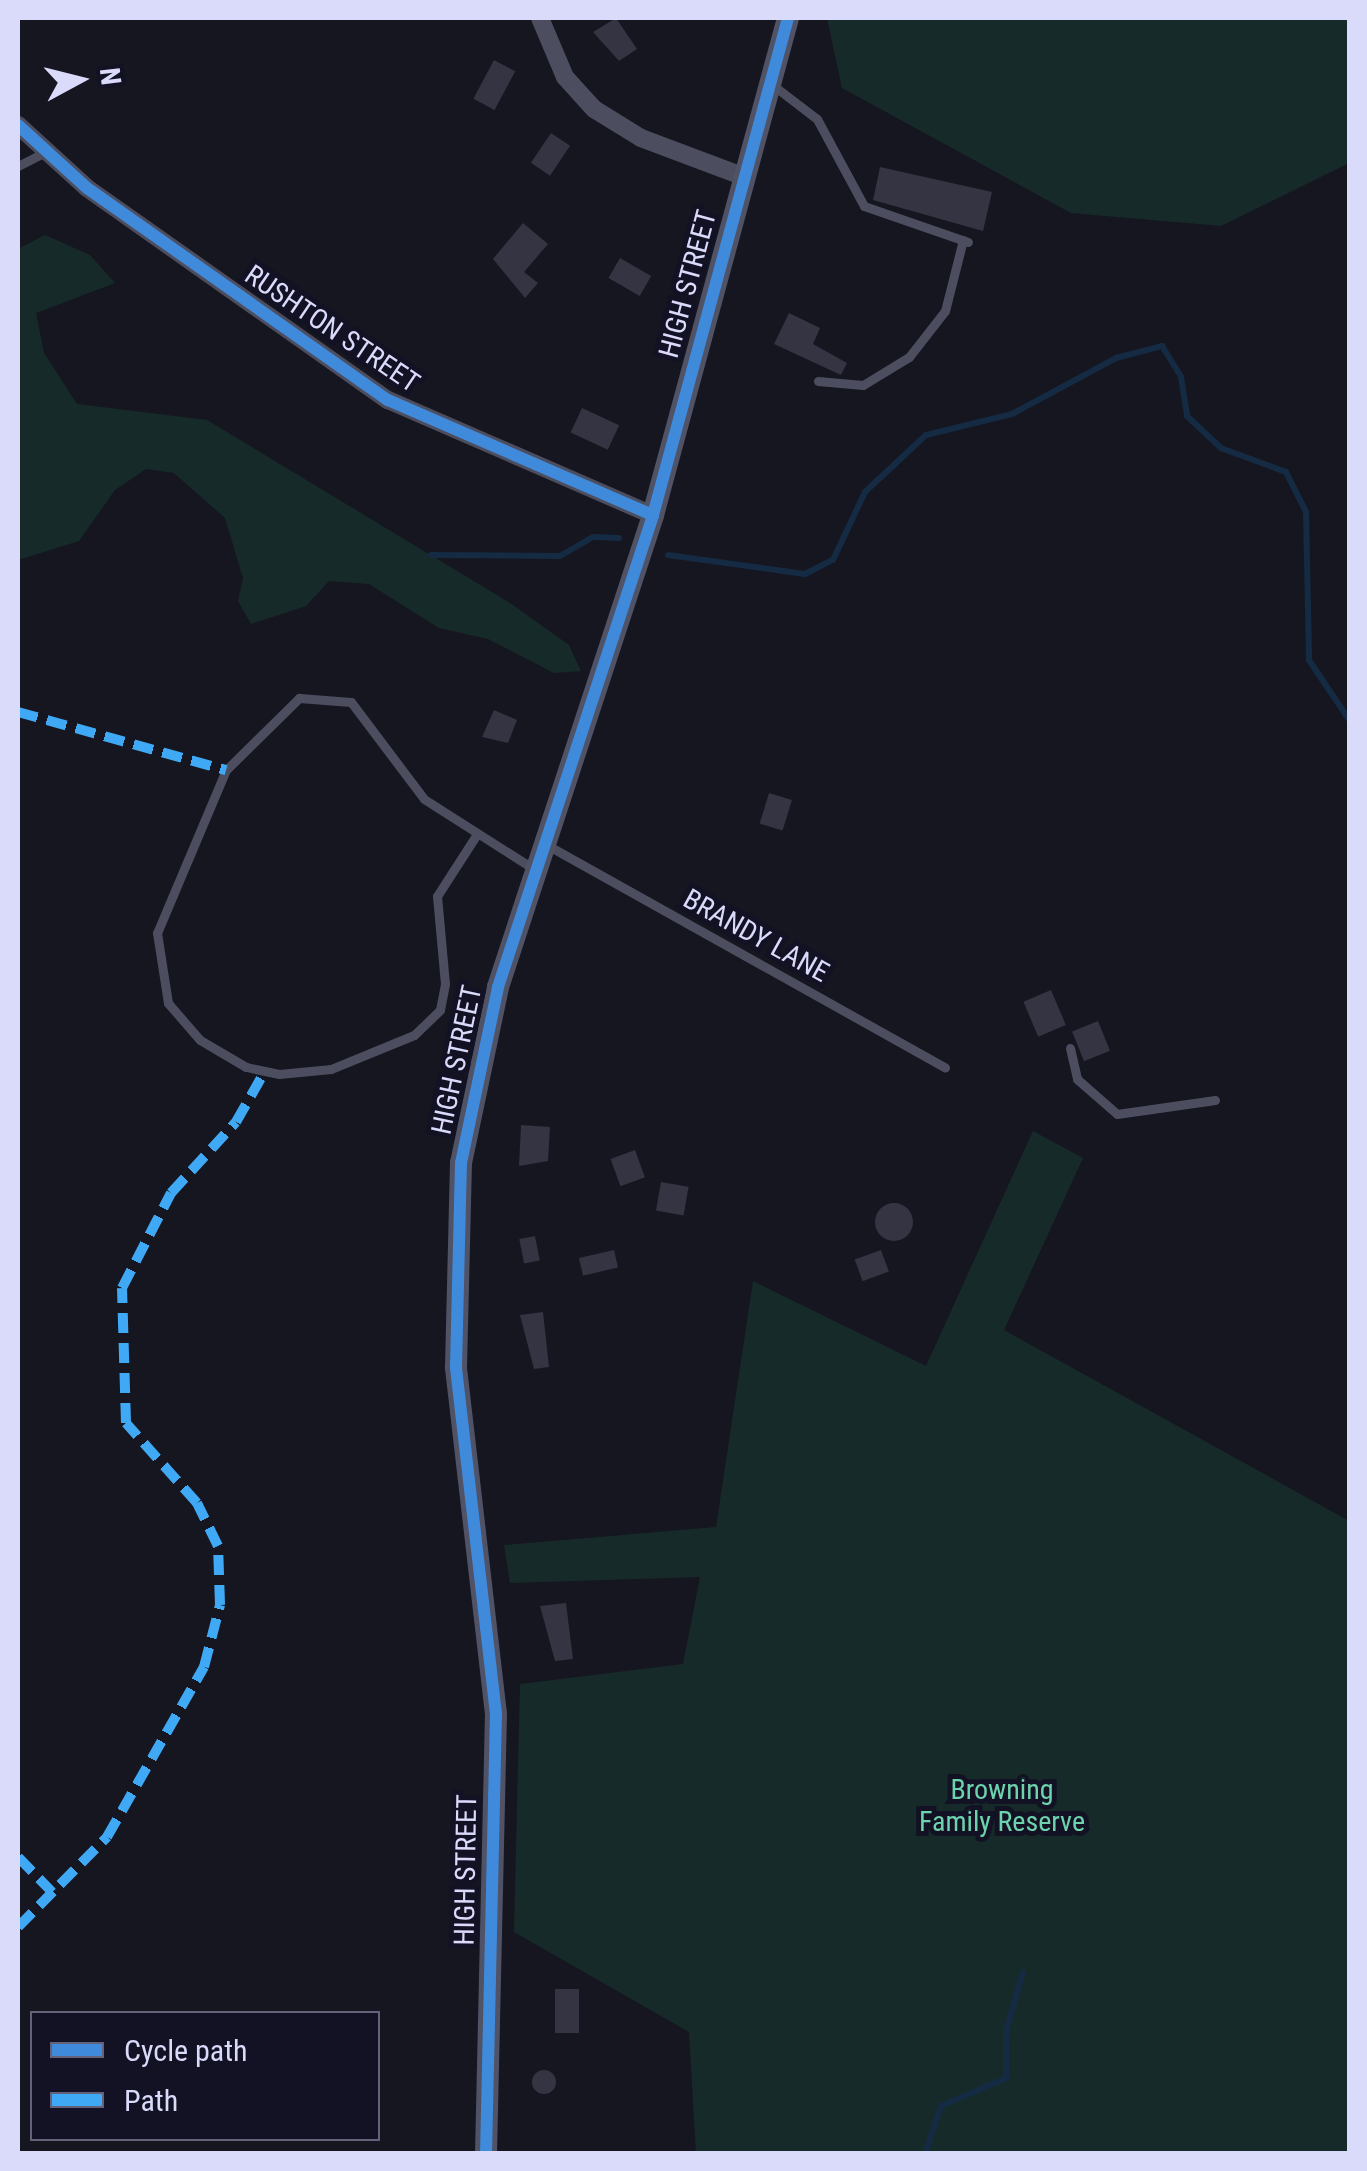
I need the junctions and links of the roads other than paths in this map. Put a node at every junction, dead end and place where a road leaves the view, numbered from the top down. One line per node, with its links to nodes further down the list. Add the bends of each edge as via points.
1 (540, 18): 7 (street, via 566,78 594,109 641,138)
2 (788, 18): 3 (street, HIGH STREET)
3 (768, 82): 7 (street, HIGH STREET); 8 (lane, via 816,119 864,206 966,241 945,311 909,357 862,385)
4 (18, 125): 5 (street, RUSHTON STREET)
5 (44, 153): 6 (lane); 9 (street, RUSHTON STREET, via 426,422)
6 (18, 166)
7 (742, 176): 9 (street, HIGH STREET)
8 (818, 381)
9 (653, 515): 11 (street, HIGH STREET)
10 (476, 834): 10 (lane, via 424,799 351,702 299,698 226,770 157,934 168,1003 200,1040 246,1067 280,1074 332,1069 414,1034 440,1010 445,984 437,896); 12 (lane)
11 (544, 844): 12 (street, HIGH STREET); 14 (lane, BRANDY LANE)
12 (536, 870): 16 (street, HIGH STREET, via 475,1074 453,1295 461,1438 494,1667)
13 (1070, 1048): 15 (lane, via 1076,1078 1116,1114)
14 (945, 1068)
15 (1215, 1100)
16 (486, 2154)

